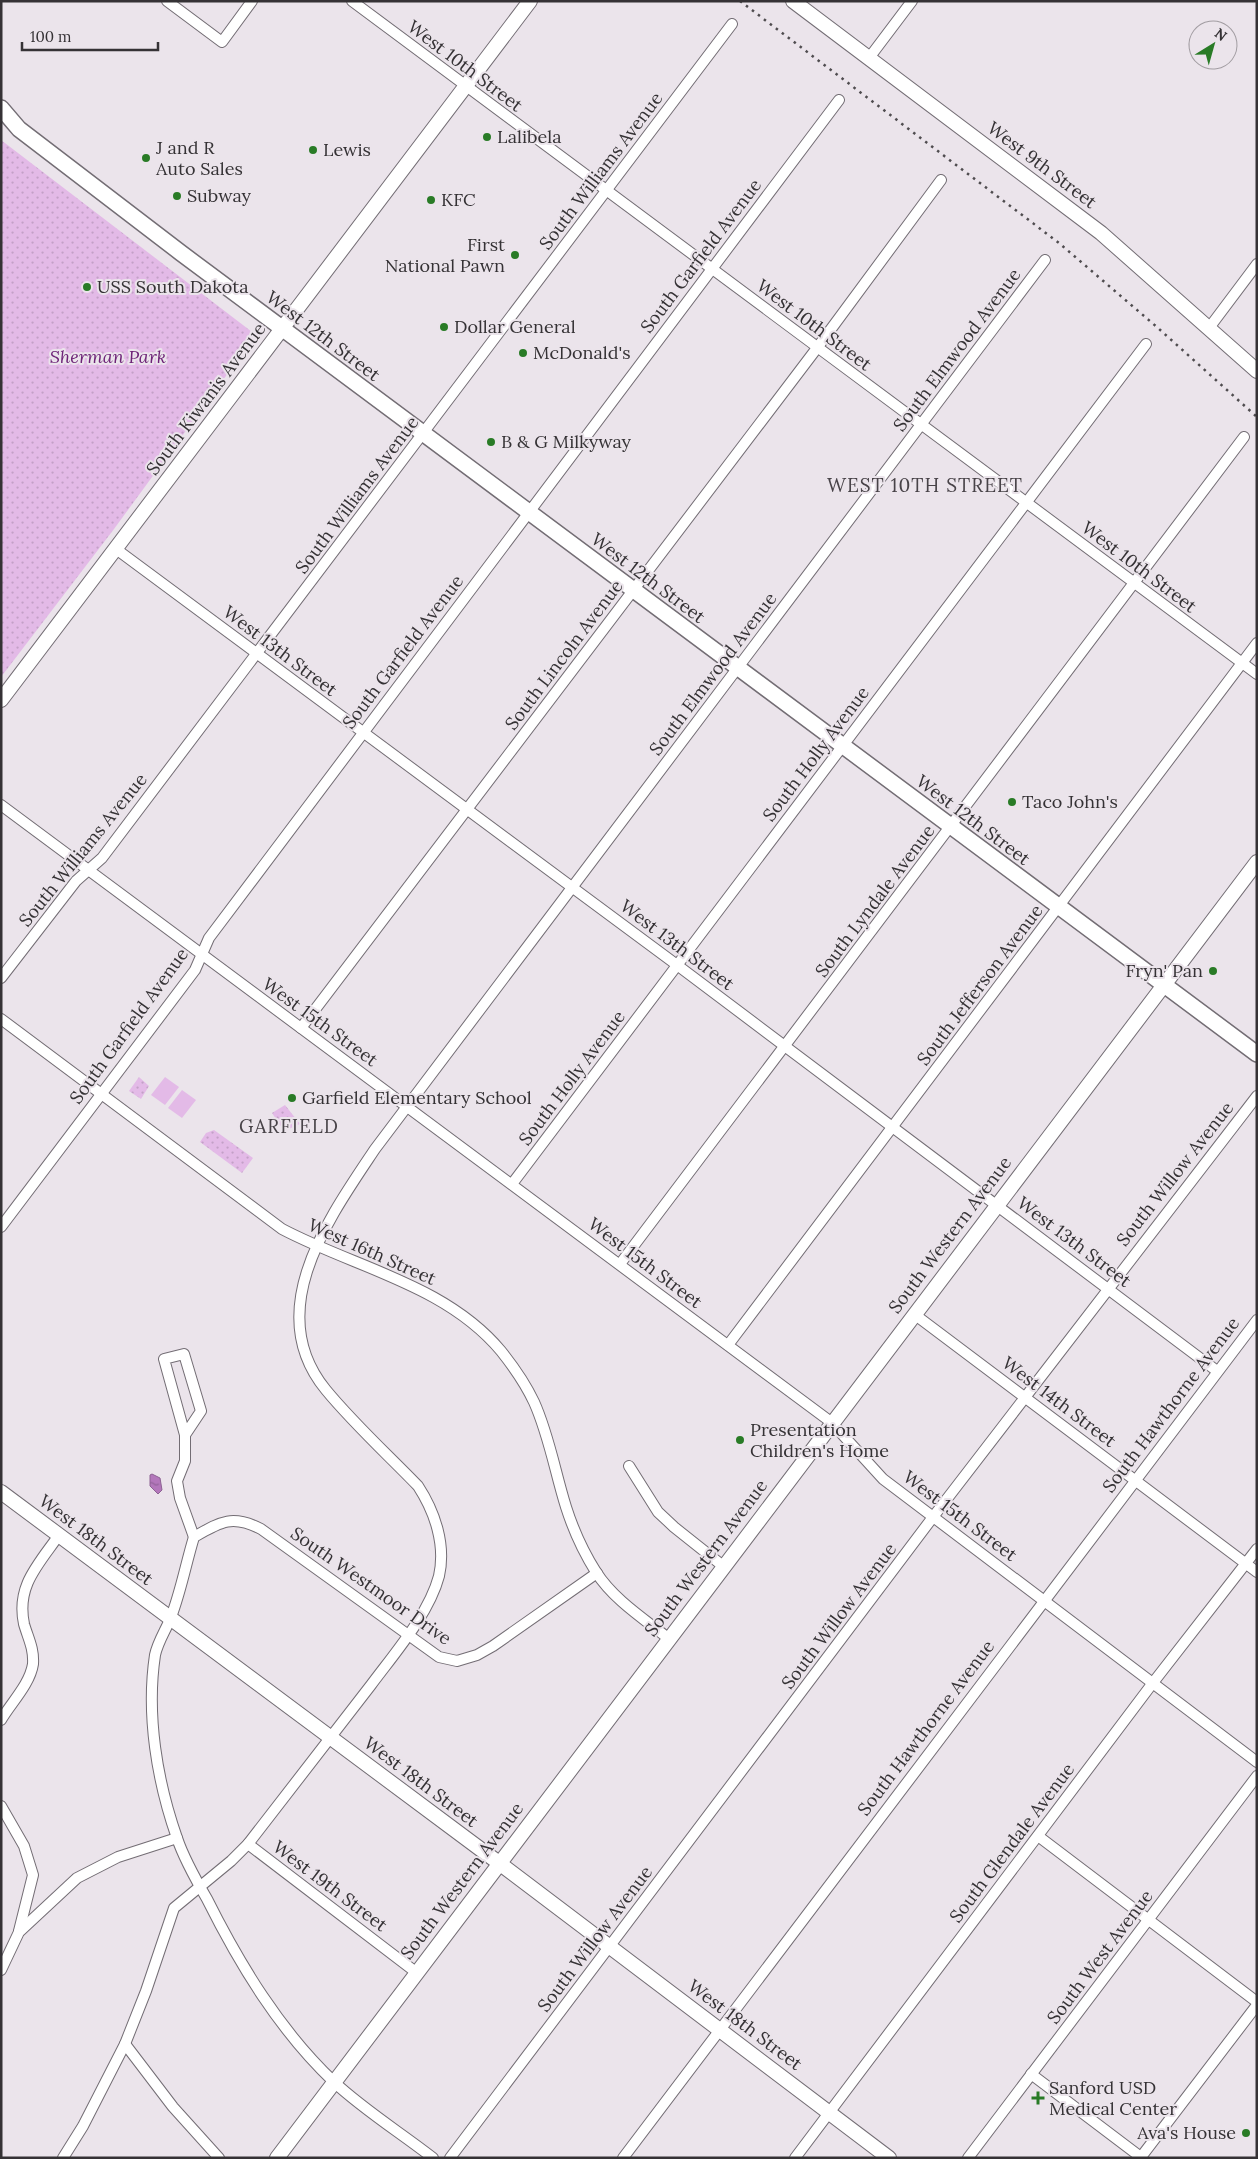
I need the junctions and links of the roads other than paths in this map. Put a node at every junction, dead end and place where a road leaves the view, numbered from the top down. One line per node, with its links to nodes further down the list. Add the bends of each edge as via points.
1 (167, 1): 2 (street, via 222,42)
2 (252, 1)
3 (352, 1): 9 (street, West 10th Street)
4 (530, 1): 9 (street, South Kiwanis Avenue)
5 (793, 1): 8 (street, West 9th Street)
6 (912, 1): 8 (street)
7 (732, 24): 15 (street, South Williams Avenue)
8 (869, 58): 19 (street, West 9th Street, via 1101,233)
9 (466, 88): 15 (street, West 10th Street); 20 (street, South Kiwanis Avenue)
10 (839, 100): 18 (street, South Garfield Avenue)
11 (1, 108): 13 (main road, West 12th Street)
12 (1, 122): 13 (main road, West 12th Street)
13 (19, 129): 20 (main road, West 12th Street)
14 (941, 180): 22 (street, South Lincoln Avenue)
15 (606, 191): 18 (street, West 10th Street); 25 (street, South Williams Avenue)
16 (1045, 260): 24 (street, South Elmwood Avenue)
17 (1257, 264): 19 (street)
18 (711, 270): 22 (street, West 10th Street); 28 (street, South Garfield Avenue)
19 (1209, 328): 23 (street, West 9th Street)
20 (283, 329): 25 (main road, West 12th Street); 29 (street, South Kiwanis Avenue)
21 (1146, 344): 27 (street, South Holly Avenue)
22 (817, 348): 24 (street, West 10th Street); 31 (street, South Lincoln Avenue)
23 (1257, 371)
24 (922, 425): 27 (street, West 10th Street); 35 (street, South Elmwood Avenue)
25 (424, 434): 28 (main road, West 12th Street); 33 (street, South Williams Avenue)
26 (1244, 437): 30 (street, South Lyndale Avenue)
27 (1026, 503): 30 (street, West 10th Street); 39 (street, South Holly Avenue)
28 (528, 512): 31 (main road, West 12th Street); 38 (street, South Garfield Avenue)
29 (116, 549): 33 (street, West 13th Street); 37 (street, South Kiwanis Avenue)
30 (1133, 583): 34 (street, West 10th Street); 42 (street, South Lyndale Avenue)
31 (633, 590): 35 (main road, West 12th Street); 41 (street, South Lincoln Avenue)
32 (1257, 643): 34 (street, South Jefferson Avenue)
33 (258, 654): 38 (street, West 13th Street); 44 (street, South Williams Avenue)
34 (1242, 663): 36 (street, West 10th Street); 46 (street, South Jefferson Avenue)
35 (738, 668): 39 (main road, West 12th Street); 45 (street, South Elmwood Avenue)
36 (1257, 674)
37 (1, 700)
38 (363, 732): 41 (street, West 13th Street); 47 (street, South Garfield Avenue, via 209,938)
39 (843, 746): 42 (main road, West 12th Street); 48 (street, South Holly Avenue)
40 (1, 805): 44 (street, West 15th Street)
41 (467, 810): 45 (street, West 13th Street); 52 (street, South Lincoln Avenue)
42 (952, 827): 46 (main road, West 12th Street); 53 (street, South Lyndale Avenue)
43 (1256, 863): 50 (street, South Western Avenue)
44 (90, 870): 47 (street, West 15th Street); 49 (street, South Williams Avenue, via 76,881)
45 (572, 888): 48 (street, West 13th Street); 57 (street, South Elmwood Avenue)
46 (1059, 907): 50 (main road, West 12th Street); 58 (street, South Jefferson Avenue)
47 (202, 955): 52 (street, West 15th Street); 55 (street, South Garfield Avenue, via 195,970)
48 (677, 965): 53 (street, West 13th Street); 59 (street, South Holly Avenue)
49 (1, 978)
50 (1163, 984): 54 (main road, West 12th Street); 60 (street, South Western Avenue)
51 (1, 1019): 55 (street, West 16th Street)
52 (301, 1028): 57 (street, West 15th Street)
53 (785, 1046): 58 (street, West 13th Street); 63 (street, South Lyndale Avenue)
54 (1257, 1054)
55 (100, 1093): 61 (street, South Garfield Avenue); 62 (street, West 16th Street, via 282,1229)
56 (1257, 1096): 64 (street, South Willow Avenue)
57 (407, 1107): 59 (street, West 15th Street); 62 (street, South Elmwood Avenue, via 344,1196)
58 (893, 1126): 60 (street, West 13th Street); 67 (street, South Jefferson Avenue)
59 (512, 1184): 63 (street, West 15th Street)
60 (996, 1204): 64 (street, West 13th Street); 65 (street, South Western Avenue)
61 (1, 1227)
62 (316, 1247): 82 (street, West 16th Street, via 413,1285 442,1301 481,1330 501,1351 534,1402 566,1509); 85 (street, South Elmwood Avenue, via 299,1306 300,1340 311,1366 325,1390 418,1486 436,1524 440,1574 435,1590)
63 (620, 1264): 67 (street, West 15th Street)
64 (1108, 1287): 68 (street, West 13th Street); 69 (street, South Willow Avenue)
65 (914, 1314): 69 (street, West 14th Street); 70 (street, South Western Avenue)
66 (1257, 1320): 68 (street, South Hawthorne Avenue)
67 (728, 1345): 70 (street, West 15th Street)
68 (1218, 1371): 73 (street, South Hawthorne Avenue)
69 (1025, 1397): 73 (street, West 14th Street); 75 (street, South Willow Avenue)
70 (831, 1422): 75 (street, West 15th Street, via 883,1480); 80 (street, South Western Avenue)
71 (185, 1435): 71 (street, via 164,1359 184,1354 201,1411); 77 (street, via 185,1461 177,1481)
72 (629, 1466): 80 (street, via 658,1512)
73 (1135, 1480): 79 (street, West 14th Street); 83 (street, South Hawthorne Avenue)
74 (1, 1492): 76 (street, West 18th Street)
75 (933, 1517): 83 (street, West 15th Street); 100 (street, South Willow Avenue)
76 (59, 1535): 84 (street, West 18th Street); 88 (street, via 22,1595 25,1626 33,1645 33,1665 28,1680)
77 (194, 1537): 84 (street); 85 (street, South Westmoor Drive, via 218,1522 236,1520 261,1529)
78 (1257, 1549): 79 (street, South Glendale Avenue)
79 (1246, 1563): 81 (street, West 14th Street); 87 (street, South Glendale Avenue)
80 (723, 1566): 86 (street, South Western Avenue)
81 (1257, 1572)
82 (597, 1573): 85 (street, South Westmoor Drive, via 477,1655 457,1661 440,1657); 86 (street, West 16th Street, via 633,1611)
83 (1043, 1600): 87 (street, West 15th Street); 104 (street, South Hawthorne Avenue)
84 (171, 1618): 89 (street, West 18th Street); 94 (street, via 156,1654 152,1707 160,1770)
85 (408, 1636): 89 (street, South Elmwood Avenue)
86 (668, 1638): 96 (street, South Western Avenue)
87 (1152, 1684): 90 (street, West 15th Street); 93 (street, South Glendale Avenue)
88 (1, 1720)
89 (330, 1738): 95 (street); 96 (street, West 18th Street)
90 (1257, 1762)
91 (1257, 1776): 98 (street, South West Avenue)
92 (1, 1806): 99 (street, via 26,1851 33,1875)
93 (1038, 1836): 98 (street); 108 (street, South Glendale Avenue)
94 (177, 1838): 97 (street); 99 (street, via 139,1849 83,1874)
95 (248, 1844): 97 (street); 102 (street, West 19th Street)
96 (499, 1863): 100 (street, West 18th Street); 102 (street, South Western Avenue)
97 (200, 1887): 105 (street, via 174,1908); 107 (street, via 262,1996)
98 (1148, 1921): 103 (street); 106 (street, South West Avenue)
99 (19, 1932): 101 (street)
100 (610, 1947): 104 (street, West 18th Street); 114 (street, South Willow Avenue)
101 (1, 1970)
102 (416, 1973): 107 (street, South Western Avenue)
103 (1257, 2004): 109 (street)
104 (720, 2030): 108 (street, West 18th Street); 115 (street, South Hawthorne Avenue)
105 (125, 2044): 110 (street); 111 (street)
106 (1031, 2074): 109 (street); 118 (street, South West Avenue)
107 (334, 2082): 112 (street, South Western Avenue); 113 (street)
108 (830, 2112): 116 (street, South Glendale Avenue); 117 (street, West 18th Street)
109 (1142, 2157)
110 (63, 2158)
111 (218, 2158)
112 (277, 2158)
113 (433, 2158)
114 (450, 2158)
115 (623, 2158)
116 (795, 2158)
117 (889, 2158)
118 (968, 2158)

